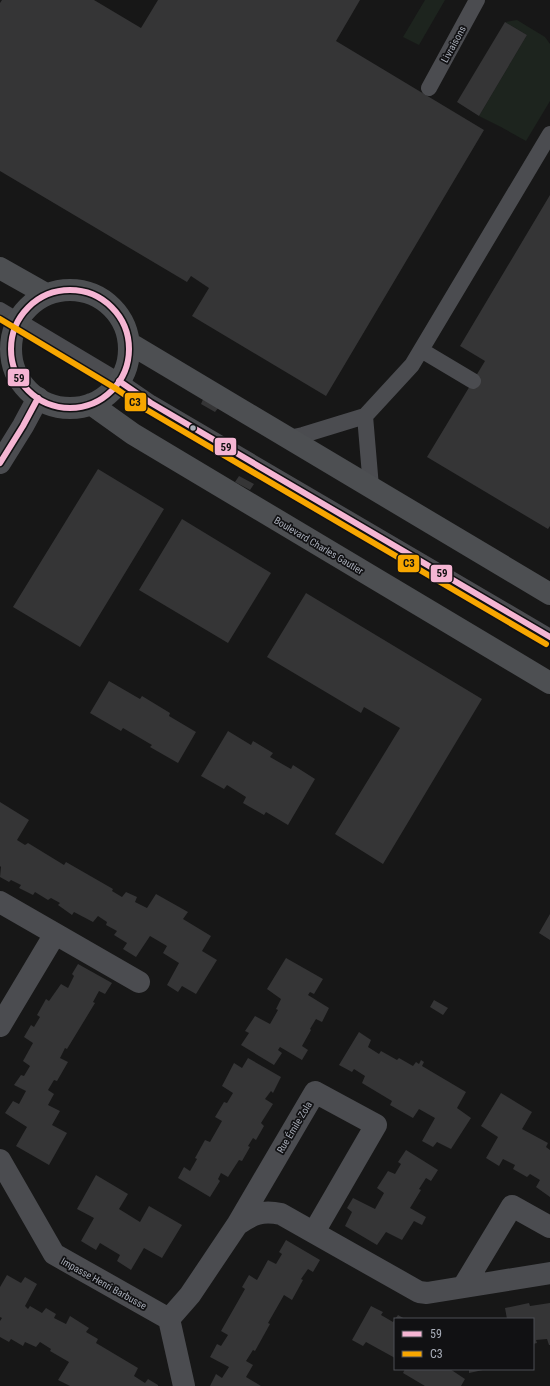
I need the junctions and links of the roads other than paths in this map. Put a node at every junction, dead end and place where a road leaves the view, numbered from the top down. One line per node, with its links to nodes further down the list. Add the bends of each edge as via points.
1 (477, 0): 2 (lane, Livraisons)
2 (429, 88)
3 (550, 134): 8 (lane)
4 (0, 268): 5 (main road)
5 (46, 294): 6 (main road, via 25,310); 7 (main road, via 64,290 82,291 100,298 114,309 124,325)
6 (9, 315): 9 (main road, via 12,338); 10 (lane)
7 (129, 343): 10 (main road, via 125,369); 15 (main road)
8 (420, 350): 11 (lane); 14 (lane, via 412,365)
9 (5, 353): 12 (main road, via 25,387)
10 (119, 381): 13 (main road, via 107,395); 19 (lane)
11 (473, 381)
12 (38, 398): 13 (main road, via 55,406 73,408); 16 (street, via 24,426)
13 (91, 404): 20 (main road, Boulevard Charles Gautier, via 133,434)
14 (365, 416): 15 (lane); 17 (lane)
15 (289, 438): 17 (main road)
16 (0, 463)
17 (371, 487): 18 (main road)
18 (550, 594)
19 (550, 637)
20 (550, 683)
21 (0, 902): 22 (street)
22 (55, 934): 23 (street); 24 (street)
23 (139, 982)
24 (0, 1026)
25 (0, 1160): 31 (street, Impasse Henri Barbusse, via 54,1254)
26 (237, 1225): 28 (street, Rue Émile Zola, via 260,1212 269,1212 281,1214); 28 (street, Rue Émile Zola, via 315,1092 376,1125); 31 (street, Rue Émile Zola, via 190,1295)
27 (550, 1227): 30 (street, via 512,1206)
28 (314, 1232): 30 (street, Rue Émile Zola, via 419,1292)
29 (550, 1273): 30 (street, Rue Émile Zola)
30 (463, 1287)
31 (169, 1319): 32 (street)
32 (184, 1386)

